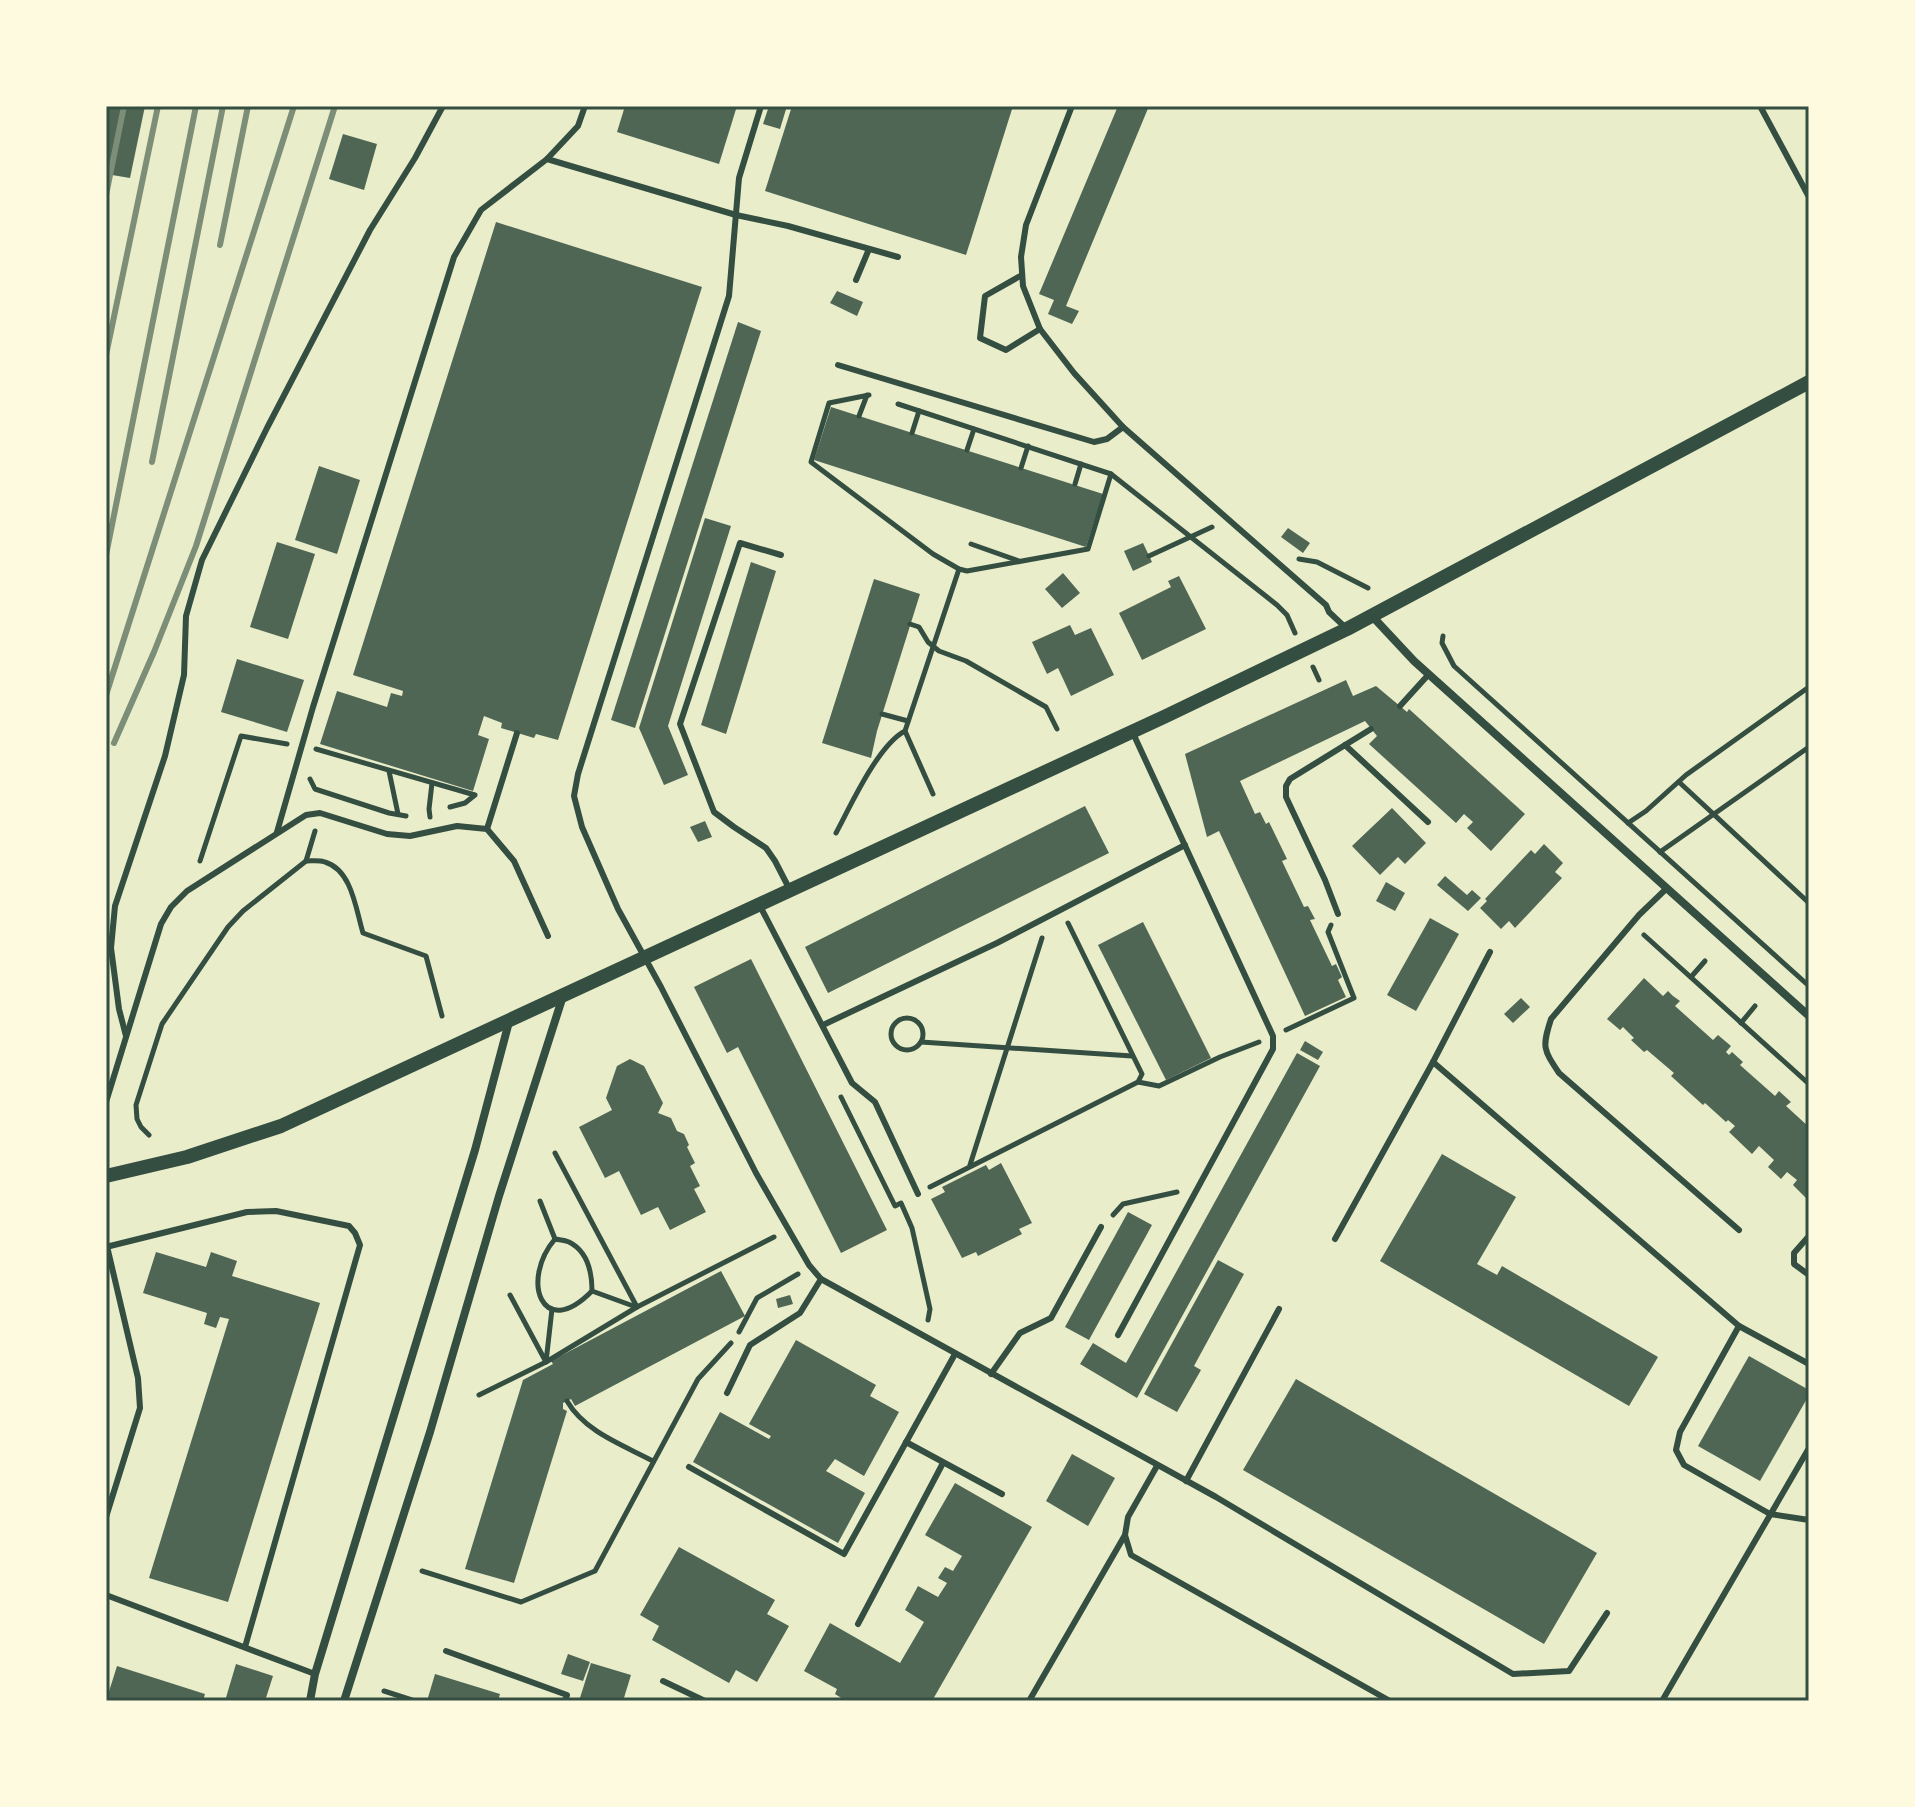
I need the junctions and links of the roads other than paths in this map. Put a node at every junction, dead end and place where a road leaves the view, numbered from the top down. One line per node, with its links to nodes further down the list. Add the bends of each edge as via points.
1 (443, 106): 41 (lane, via 370,230 202,560 186,616 184,675 165,756 115,906 111,948)
2 (585, 106): 6 (lane, via 578,126)
3 (761, 106): 8 (lane, via 739,178)
4 (1072, 106): 11 (lane, via 1026,225)
5 (1760, 106): 7 (lane)
6 (547, 159): 8 (lane); 28 (lane, via 481,210 454,257)
7 (1809, 197)
8 (736, 215): 9 (lane); 36 (lane, via 729,296 574,796 594,857)
9 (869, 249): 10 (lane); 12 (lane)
10 (898, 257)
11 (1022, 275): 13 (lane); 13 (lane, via 985,296 980,338 1006,350)
12 (856, 280)
13 (1040, 329): 16 (lane)
14 (838, 365): 16 (lane, via 1094,442)
15 (1809, 382): 18 (street)
16 (1123, 427): 19 (lane)
17 (781, 555): 31 (lane, via 740,543 680,724 714,812 766,848)
18 (1372, 616): 19 (street); 20 (street)
19 (1347, 629): 23 (street)
20 (1429, 674): 21 (lane); 30 (street)
21 (1400, 706)
22 (1371, 729): 25 (lane)
23 (1132, 731): 29 (lane); 31 (street)
24 (517, 733): 27 (lane)
25 (1345, 745): 26 (lane); 33 (lane, via 1286,786 1286,797)
26 (1428, 822)
27 (487, 829): 28 (lane, via 457,826 410,836 387,834 320,813); 34 (lane, via 514,861)
28 (277, 832): 41 (lane, via 171,907)
29 (1185, 845): 40 (lane, via 997,943); 55 (lane, via 1273,1036 1273,1049)
30 (1666, 889): 38 (street); 47 (lane, via 1551,1019 1544,1040 1559,1073)
31 (790, 890): 32 (street)
32 (759, 904): 36 (street); 40 (lane)
33 (1338, 914)
34 (548, 936)
35 (1490, 952): 42 (lane)
36 (644, 958): 37 (street); 52 (lane, via 756,1173)
37 (563, 996): 39 (street); 79 (street)
38 (1809, 1016)
39 (509, 1022): 44 (street, via 281,1126); 76 (street)
40 (823, 1025): 45 (lane, via 852,1083 875,1102)
41 (126, 1036): 43 (lane)
42 (1433, 1062): 49 (lane); 54 (lane)
43 (106, 1102)
44 (106, 1176)
45 (918, 1194)
46 (1101, 1227): 58 (lane, via 1051,1318 1020,1333)
47 (1739, 1230)
48 (1809, 1236): 51 (lane, via 1794,1253 1794,1264)
49 (1335, 1239)
50 (106, 1245): 68 (lane, via 138,1378 140,1408); 74 (lane, via 247,1212 276,1211 349,1226 360,1245)
51 (1809, 1275)
52 (821, 1279): 56 (lane); 59 (lane, via 800,1313 750,1345)
53 (1279, 1309): 65 (lane)
54 (1739, 1326): 57 (lane); 67 (lane, via 1680,1432 1676,1450 1684,1465)
55 (1118, 1335)
56 (955, 1354): 58 (lane); 60 (lane)
57 (1809, 1364)
58 (991, 1374): 63 (lane)
59 (727, 1393)
60 (906, 1442): 62 (lane); 64 (lane, via 844,1554)
61 (1809, 1448): 67 (lane)
62 (943, 1463): 66 (lane); 73 (lane)
63 (1157, 1466): 65 (lane); 70 (lane, via 1128,1517)
64 (689, 1467)
65 (1186, 1481): 72 (lane, via 1513,1674 1569,1671)
66 (1002, 1494)
67 (1770, 1514): 69 (lane); 84 (lane)
68 (106, 1517)
69 (1809, 1520)
70 (1125, 1535): 82 (lane); 83 (lane, via 1131,1555 1149,1567)
71 (106, 1595): 74 (lane)
72 (1607, 1613)
73 (858, 1624)
74 (245, 1647): 76 (lane)
75 (446, 1651): 80 (lane, via 567,1695)
76 (315, 1674): 78 (street)
77 (663, 1681): 81 (lane)
78 (310, 1701)
79 (344, 1701)
80 (565, 1701)
81 (705, 1701)
82 (1029, 1701)
83 (1390, 1701)
84 (1662, 1701)

